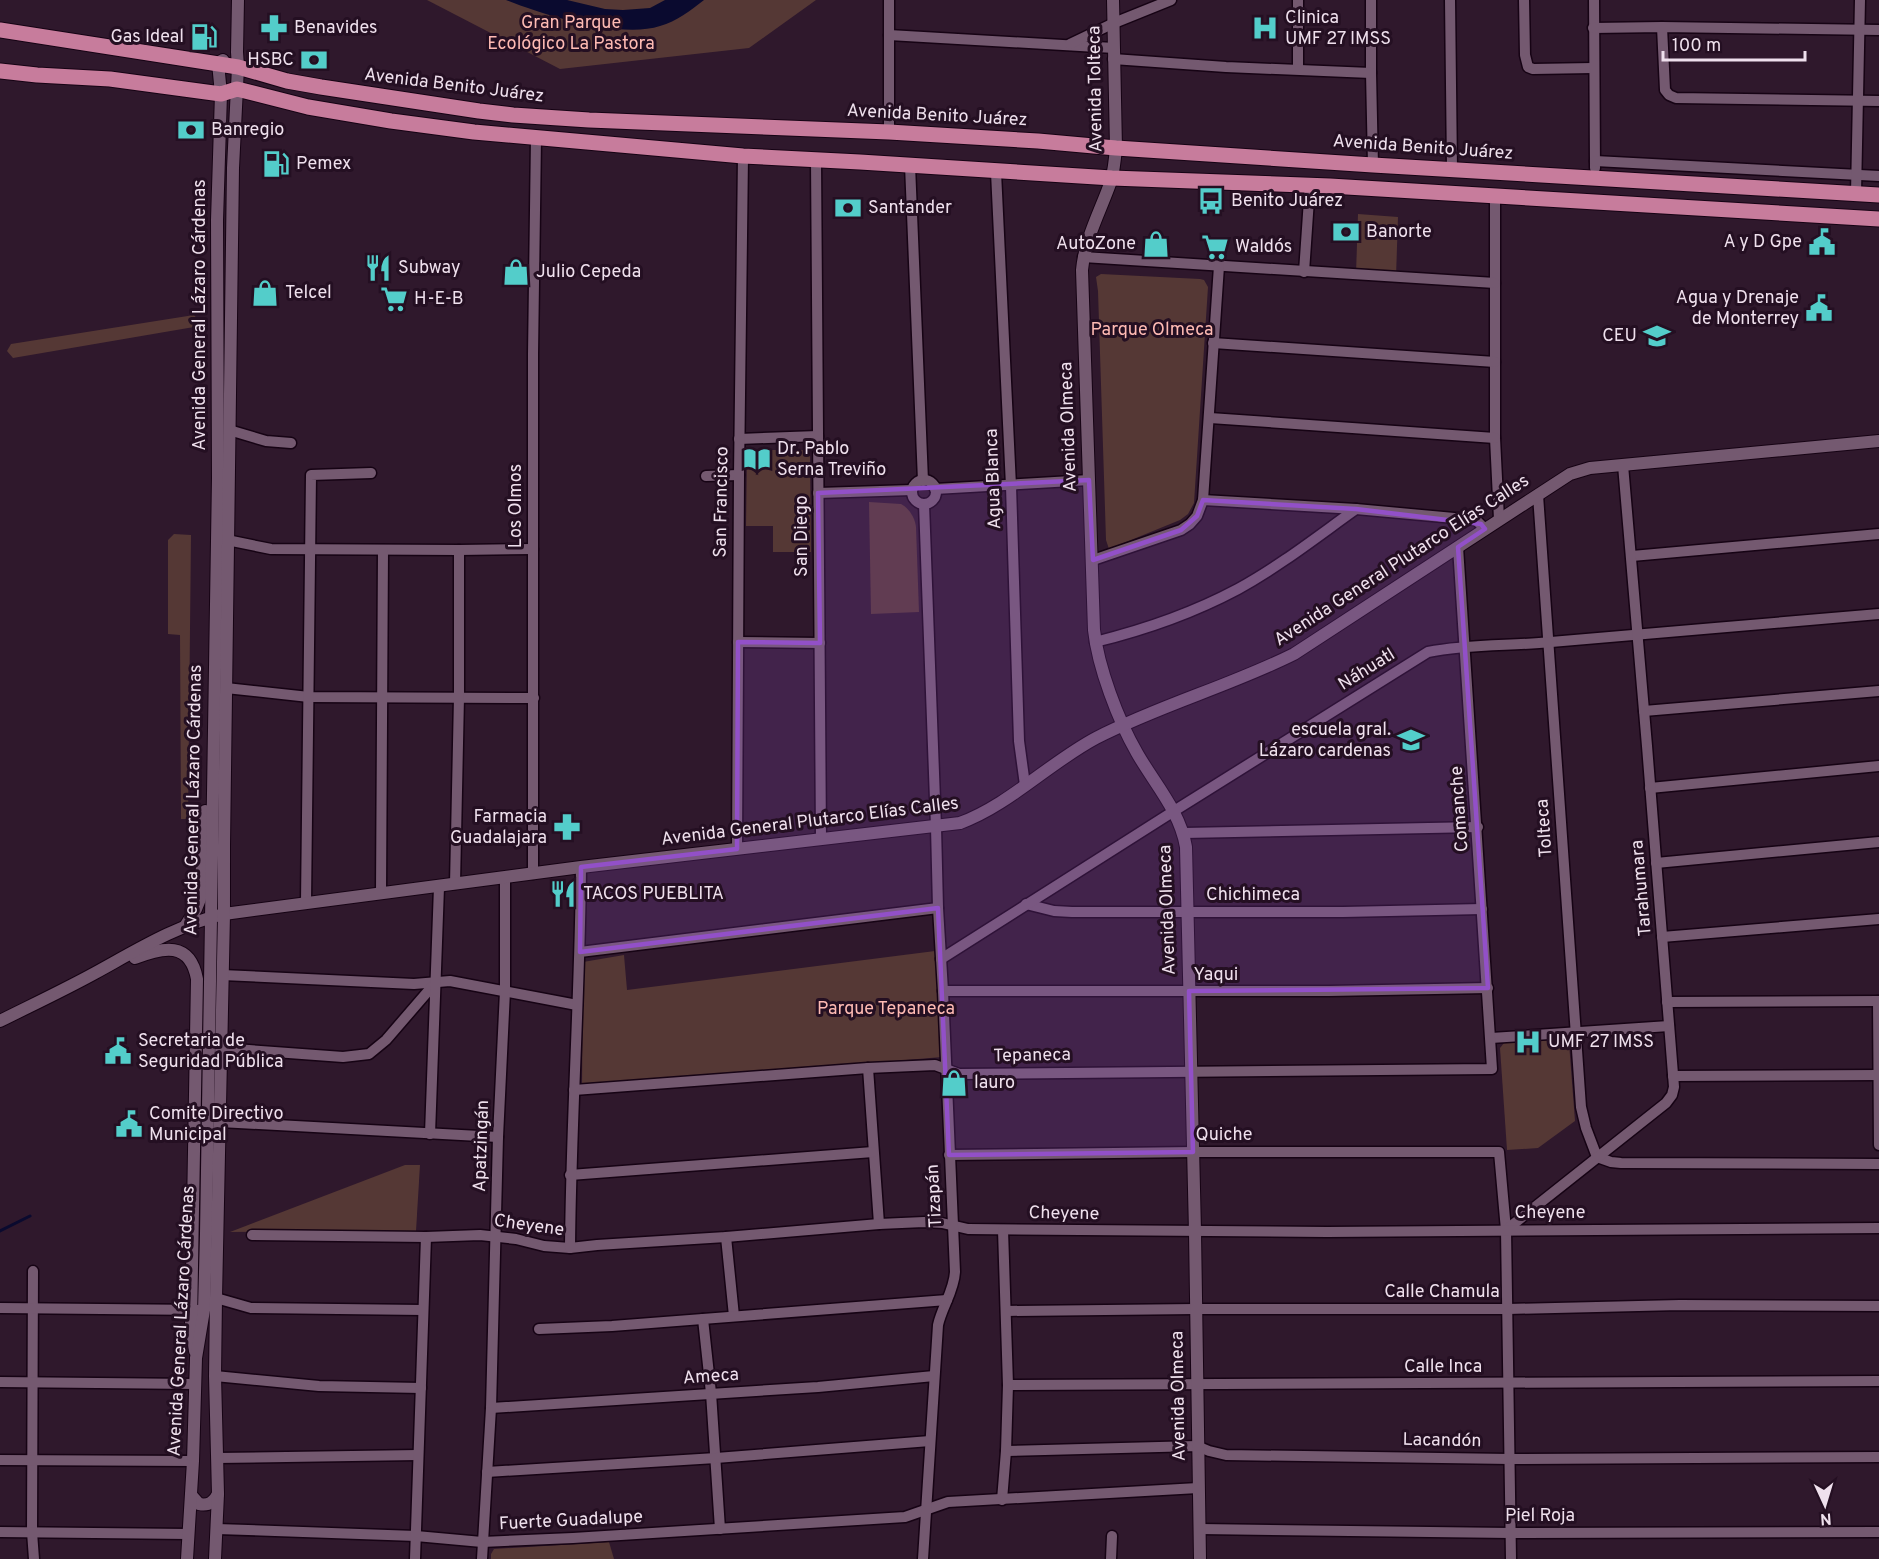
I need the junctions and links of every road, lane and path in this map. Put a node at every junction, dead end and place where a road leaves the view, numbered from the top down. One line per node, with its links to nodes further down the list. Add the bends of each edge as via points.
1 (238, 0): 20 (street, Avenida General Lázaro Cárdenas)
2 (889, 0): 17 (street)
3 (1113, 0): 11 (street, Avenida Tolteca)
4 (1171, 0): 11 (street)
5 (1298, 0): 23 (street)
6 (1371, 0): 25 (street)
7 (1450, 0): 39 (street)
8 (1524, 0): 22 (street, via 1528,67)
9 (1594, 0): 13 (street)
10 (1860, 0): 15 (street)
11 (1114, 23): 18 (street); 19 (street, Avenida Tolteca)
12 (1662, 27): 13 (street); 15 (street); 28 (street, via 1665,90 1676,98)
13 (1593, 28): 22 (street)
14 (0, 30): 21 (main road, Avenida Benito Juárez)
15 (1860, 30): 16 (street); 28 (street)
16 (1879, 30)
17 (889, 35): 18 (street); 31 (street)
18 (1068, 45): 19 (street)
19 (1114, 54): 23 (street, via 1226,67); 33 (street, Avenida Tolteca)
20 (237, 59): 21 (main road, Avenida Benito Juárez); 26 (street, Avenida General Lázaro Cárdenas); 30 (main road, Avenida Benito Juárez, via 287,81 502,114)
21 (218, 63): 27 (street, Avenida General Lázaro Cárdenas)
22 (1593, 68): 36 (street)
23 (1298, 69): 25 (street)
24 (0, 71): 27 (main road, via 110,79)
25 (1371, 74): 38 (street)
26 (237, 89): 27 (main road); 32 (main road, via 361,117); 57 (street, Avenida General Lázaro Cárdenas)
27 (221, 94): 55 (street, Avenida General Lázaro Cárdenas)
28 (1859, 101): 29 (street); 41 (street)
29 (1879, 101)
30 (589, 120): 31 (main road, Avenida Benito Juárez); 32 (main road)
31 (888, 132): 33 (main road, Avenida Benito Juárez)
32 (536, 138): 34 (main road); 84 (street, Los Olmos)
33 (1116, 148): 38 (main road, Avenida Benito Juárez); 43 (street, Avenida Tolteca)
34 (743, 156): 35 (main road); 62 (street, San Francisco)
35 (816, 160): 37 (main road); 60 (street, San Diego)
36 (1595, 161): 41 (street); 44 (street)
37 (910, 165): 40 (main road); 70 (street)
38 (1373, 165): 39 (main road, Avenida Benito Juárez)
39 (1452, 169): 44 (main road, Avenida Benito Juárez)
40 (996, 172): 43 (main road); 71 (street, Agua Blanca)
41 (1857, 175): 42 (street); 46 (street)
42 (1879, 176)
43 (1112, 178): 45 (main road); 50 (street, Avenida Olmeca)
44 (1595, 178): 46 (main road, Avenida Benito Juárez)
45 (1310, 185): 48 (main road); 52 (street)
46 (1856, 193): 47 (main road, Avenida Benito Juárez)
47 (1879, 195)
48 (1495, 198): 49 (main road); 53 (street)
49 (1879, 219)
50 (1083, 257): 51 (street); 69 (street, Avenida Olmeca)
51 (1219, 266): 52 (street); 54 (street)
52 (1304, 272): 53 (street)
53 (1495, 283): 56 (street)
54 (1213, 343): 56 (street); 58 (street)
55 (218, 360): 57 (street, via 225,401 230,407); 106 (street, Avenida General Lázaro Cárdenas)
56 (1495, 362): 61 (street)
57 (230, 400): 59 (street, Avenida General Lázaro Cárdenas)
58 (1210, 418): 61 (street); 76 (street)
59 (230, 430): 64 (street, via 266,441); 82 (street, Avenida General Lázaro Cárdenas)
60 (818, 436): 62 (street); 74 (street, San Diego)
61 (1495, 438): 79 (street)
62 (740, 439): 67 (street, San Francisco)
63 (1879, 441): 65 (street, Avenida General Plutarco Elías Calles)
64 (291, 443)
65 (1623, 465): 75 (street, Avenida General Plutarco Elías Calles, via 1570,474); 88 (street, Tarahumara)
66 (371, 473): 85 (street, via 311,475)
67 (739, 475): 68 (street); 92 (street, San Francisco)
68 (706, 476)
69 (1089, 480): 71 (street); 89 (street, Avenida Olmeca)
70 (923, 481): 72 (street); 73 (street)
71 (1011, 486): 72 (street); 107 (street, Agua Blanca, via 1019,741)
72 (935, 489): 77 (street, via 934,498)
73 (912, 490): 74 (street); 77 (street, via 916,501)
74 (818, 493): 95 (street, San Diego)
75 (1538, 495): 79 (street, Avenida General Plutarco Elías Calles); 94 (street, Tolteca)
76 (1203, 500): 78 (street); 89 (street, via 1197,516 1180,530)
77 (924, 504): 110 (street, Tizapán)
78 (1356, 509): 80 (street, via 1476,520); 93 (street, via 1238,589 1174,617)
79 (1499, 519): 80 (street, Avenida General Plutarco Elías Calles)
80 (1485, 529): 83 (street, Avenida General Plutarco Elías Calles)
81 (1879, 534): 88 (street)
82 (227, 540): 85 (street, via 271,549); 97 (street, Avenida General Lázaro Cárdenas)
83 (1458, 547): 96 (street, Comanche); 104 (street, Avenida General Plutarco Elías Calles, via 1294,654)
84 (532, 549): 87 (street); 102 (street, Los Olmos)
85 (310, 550): 86 (street); 100 (street)
86 (383, 550): 87 (street); 99 (street)
87 (459, 550): 101 (street)
88 (1632, 555): 91 (street, Tarahumara)
89 (1093, 560): 93 (street, Avenida Olmeca)
90 (1879, 614): 91 (street, Náhuatl)
91 (1637, 634): 94 (street, Náhuatl); 103 (street, Tarahumara)
92 (738, 642): 95 (street); 115 (street, San Francisco)
93 (1095, 642): 104 (street, Avenida Olmeca)
94 (1548, 642): 96 (street, Náhuatl); 147 (street, Tolteca)
95 (820, 643): 113 (street, San Diego)
96 (1466, 647): 109 (street, Náhuatl, via 1428,652); 111 (street, Comanche)
97 (226, 688): 100 (street); 128 (street, Avenida General Lázaro Cárdenas)
98 (1879, 691): 103 (street)
99 (383, 696): 100 (street); 101 (street); 122 (street)
100 (309, 697): 123 (street)
101 (459, 698): 102 (street); 120 (street)
102 (534, 698): 118 (street, Los Olmos)
103 (1644, 711): 108 (street, Tarahumara)
104 (1123, 726): 107 (street, Avenida General Plutarco Elías Calles, via 1093,740); 109 (street, Avenida Olmeca)
105 (1879, 766): 108 (street)
106 (213, 777): 129 (street, Avenida General Lázaro Cárdenas); 131 (street, via 203,831 200,899)
107 (1025, 785): 110 (street, Avenida General Plutarco Elías Calles, via 971,819)
108 (1650, 788): 116 (street, Tarahumara)
109 (1173, 811): 112 (street, Avenida Olmeca); 124 (street, Náhuatl)
110 (936, 827): 113 (street, Avenida General Plutarco Elías Calles); 125 (street, Tizapán)
111 (1478, 827): 112 (street); 126 (street, Comanche)
112 (1184, 833): 127 (street, Avenida Olmeca)
113 (821, 839): 115 (street, Avenida General Plutarco Elías Calles)
114 (1879, 842): 116 (street)
115 (737, 849): 117 (street, Avenida General Plutarco Elías Calles)
116 (1656, 863): 132 (street, Tarahumara)
117 (581, 867): 118 (street, Avenida General Plutarco Elías Calles); 133 (street)
118 (533, 874): 119 (street, Avenida General Plutarco Elías Calles)
119 (505, 877): 120 (street, Avenida General Plutarco Elías Calles); 139 (street, Apatzingán)
120 (455, 884): 121 (street, Avenida General Plutarco Elías Calles)
121 (439, 886): 122 (street, Avenida General Plutarco Elías Calles); 137 (street)
122 (381, 893): 123 (street, Avenida General Plutarco Elías Calles)
123 (306, 902): 128 (street, Avenida General Plutarco Elías Calles)
124 (1026, 904): 127 (street, Chichimeca, via 1054,911); 134 (street, Náhuatl)
125 (938, 908): 133 (street); 134 (street, Tizapán)
126 (1482, 909): 127 (street, Chichimeca); 138 (street, Comanche)
127 (1187, 911): 141 (street, Avenida Olmeca)
128 (224, 914): 129 (street, Avenida General Plutarco Elías Calles); 136 (street, Avenida General Lázaro Cárdenas)
129 (210, 917): 131 (street, Avenida General Plutarco Elías Calles); 149 (street, Avenida General Lázaro Cárdenas)
130 (1879, 919): 132 (street)
131 (185, 926): 135 (street, Avenida General Plutarco Elías Calles)
132 (1662, 937): 143 (street, Tarahumara)
133 (580, 952): 144 (street)
134 (941, 959): 140 (street, Tizapán)
135 (91, 975): 145 (street, Avenida General Plutarco Elías Calles); 151 (street, via 157,951 176,950 184,954 197,979)
136 (222, 975): 137 (street); 150 (street, Avenida General Lázaro Cárdenas)
137 (436, 982): 139 (street, via 462,982); 150 (street, via 369,1054 344,1057); 160 (street)
138 (1488, 988): 141 (street, Yaqui); 148 (street, Comanche)
139 (506, 991): 144 (street); 162 (street, Apatzingán)
140 (943, 991): 141 (street, Yaqui); 153 (street, Tizapán)
141 (1189, 991): 155 (street, Avenida Olmeca)
142 (1879, 1001): 143 (street); 156 (street)
143 (1667, 1002): 146 (street, Tarahumara)
144 (577, 1005): 158 (street)
145 (0, 1021)
146 (1669, 1026): 147 (street); 157 (street, Tarahumara)
147 (1576, 1032): 148 (street); 168 (street, Tolteca, via 1583,1118)
148 (1491, 1038): 154 (street, Comanche)
149 (209, 1044): 151 (street); 161 (street, Avenida General Lázaro Cárdenas)
150 (221, 1048): 159 (street, Avenida General Lázaro Cárdenas)
151 (195, 1063): 164 (street)
152 (868, 1068): 153 (street, Tepaneca, via 935,1065); 158 (street, Tepaneca); 165 (street)
153 (946, 1069): 155 (street, Tepaneca, via 959,1074); 167 (street, Tizapán)
154 (1492, 1069): 155 (street, Tepaneca)
155 (1192, 1071): 166 (street, Avenida Olmeca)
156 (1879, 1075): 157 (street); 163 (street)
157 (1673, 1076): 168 (street, Tarahumara, via 1672,1095 1666,1103)
158 (574, 1090): 170 (street)
159 (220, 1122): 160 (street); 183 (street, Avenida General Lázaro Cárdenas)
160 (430, 1134): 162 (street)
161 (207, 1137): 164 (street); 191 (street, Avenida General Lázaro Cárdenas)
162 (498, 1137): 179 (street, Apatzingán)
163 (1879, 1145)
164 (194, 1151): 188 (street)
165 (873, 1152): 170 (street); 171 (street)
166 (1193, 1152): 167 (street, Quiche); 175 (street, Quiche, via 1499,1152); 176 (street, Avenida Olmeca)
167 (949, 1155): 172 (street, Tizapán)
168 (1597, 1157): 169 (street, via 1622,1163); 175 (street, Tarahumara)
169 (1879, 1164)
170 (570, 1176): 181 (street)
171 (879, 1224): 172 (street, Cheyene, via 924,1221); 180 (street, Cheyene)
172 (953, 1226): 174 (street, Cheyene); 184 (street, Tizapán, via 954,1280)
173 (1879, 1228): 175 (street, Cheyene)
174 (1003, 1230): 176 (street, Cheyene); 193 (street)
175 (1506, 1230): 176 (street, Cheyene); 190 (street)
176 (1195, 1232): 189 (street, Avenida Olmeca)
177 (252, 1235): 178 (street, Cheyene)
178 (426, 1237): 179 (street, Cheyene); 192 (street)
179 (496, 1237): 181 (street, Cheyene); 209 (street, Apatzingán)
180 (726, 1238): 181 (street, Cheyene); 194 (street)
181 (570, 1248)
182 (33, 1271): 187 (street)
183 (216, 1298): 192 (street, via 251,1308); 198 (street, Avenida General Lázaro Cárdenas)
184 (947, 1300): 194 (street); 199 (street, Tizapán, via 938,1325)
185 (1879, 1305): 190 (street, Calle Chamula)
186 (0, 1308): 187 (street)
187 (33, 1308): 188 (street); 202 (street)
188 (191, 1309): 191 (street); 197 (street)
189 (1195, 1309): 190 (street, Calle Chamula); 193 (street, Calle Chamula); 205 (street, Avenida Olmeca)
190 (1508, 1309): 203 (street)
191 (204, 1310): 197 (street, Avenida General Lázaro Cárdenas)
192 (423, 1310): 207 (street)
193 (1006, 1311): 206 (street)
194 (735, 1316): 195 (street)
195 (703, 1319): 196 (street); 208 (street)
196 (539, 1329)
197 (196, 1358): 204 (street, Avenida General Lázaro Cárdenas)
198 (215, 1376): 207 (street, via 319,1386); 210 (street, Avenida General Lázaro Cárdenas)
199 (934, 1376): 208 (street, Ameca); 212 (street, Tizapán)
200 (1879, 1381): 203 (street, Calle Inca)
201 (0, 1382): 202 (street)
202 (33, 1382): 204 (street); 221 (street)
203 (1509, 1383): 205 (street, Calle Inca); 219 (street)
204 (195, 1384): 211 (street, Avenida General Lázaro Cárdenas)
205 (1197, 1384): 206 (street, Calle Inca); 213 (street, Avenida Olmeca)
206 (1008, 1385): 214 (street)
207 (421, 1388): 215 (street)
208 (711, 1393): 209 (street, Ameca); 218 (street)
209 (491, 1408): 223 (street, Apatzingán)
210 (216, 1415): 211 (street, via 209,1409); 217 (street, Avenida General Lázaro Cárdenas)
211 (193, 1416): 222 (street, Avenida General Lázaro Cárdenas)
212 (930, 1441): 218 (street); 228 (street, Tizapán)
213 (1197, 1446): 214 (street, Lacandón); 219 (street, Lacandón, via 1226,1455); 224 (street, Avenida Olmeca)
214 (1006, 1451): 227 (street)
215 (418, 1455): 217 (street); 237 (street)
216 (1879, 1457): 219 (street, Lacandón)
217 (217, 1458): 225 (street, Avenida General Lázaro Cárdenas)
218 (716, 1458): 223 (street); 230 (street)
219 (1510, 1459): 235 (street)
220 (0, 1460): 221 (street)
221 (33, 1460): 222 (street); 233 (street)
222 (193, 1461): 226 (street, Avenida General Lázaro Cárdenas)
223 (487, 1472): 239 (street, Apatzingán)
224 (1198, 1488): 227 (street); 231 (street, Avenida Olmeca)
225 (218, 1494): 226 (street, via 208,1504 199,1503); 229 (street, Avenida General Lázaro Cárdenas)
226 (192, 1495): 236 (street, Avenida General Lázaro Cárdenas)
227 (1002, 1500): 228 (street, via 948,1502)
228 (925, 1511): 230 (street, Fuerte Guadalupe, via 905,1517); 245 (street, Tizapán)
229 (217, 1529): 237 (street, Fuerte Guadalupe); 242 (street, Avenida General Lázaro Cárdenas)
230 (720, 1529): 239 (street, Fuerte Guadalupe)
231 (1200, 1529): 235 (street, Piel Roja); 247 (street, Avenida Olmeca)
232 (0, 1532): 233 (street)
233 (32, 1532): 236 (street); 240 (street)
234 (1879, 1532): 235 (street, Piel Roja)
235 (1510, 1533): 248 (street)
236 (188, 1534): 241 (street, Avenida General Lázaro Cárdenas)
237 (416, 1536): 239 (street, Fuerte Guadalupe); 243 (street)
238 (1112, 1536): 246 (street)
239 (483, 1542): 244 (street, Apatzingán)
240 (34, 1559)
241 (187, 1559)
242 (215, 1559)
243 (415, 1559)
244 (482, 1559)
245 (923, 1559)
246 (1111, 1559)
247 (1200, 1559)
248 (1511, 1559)

